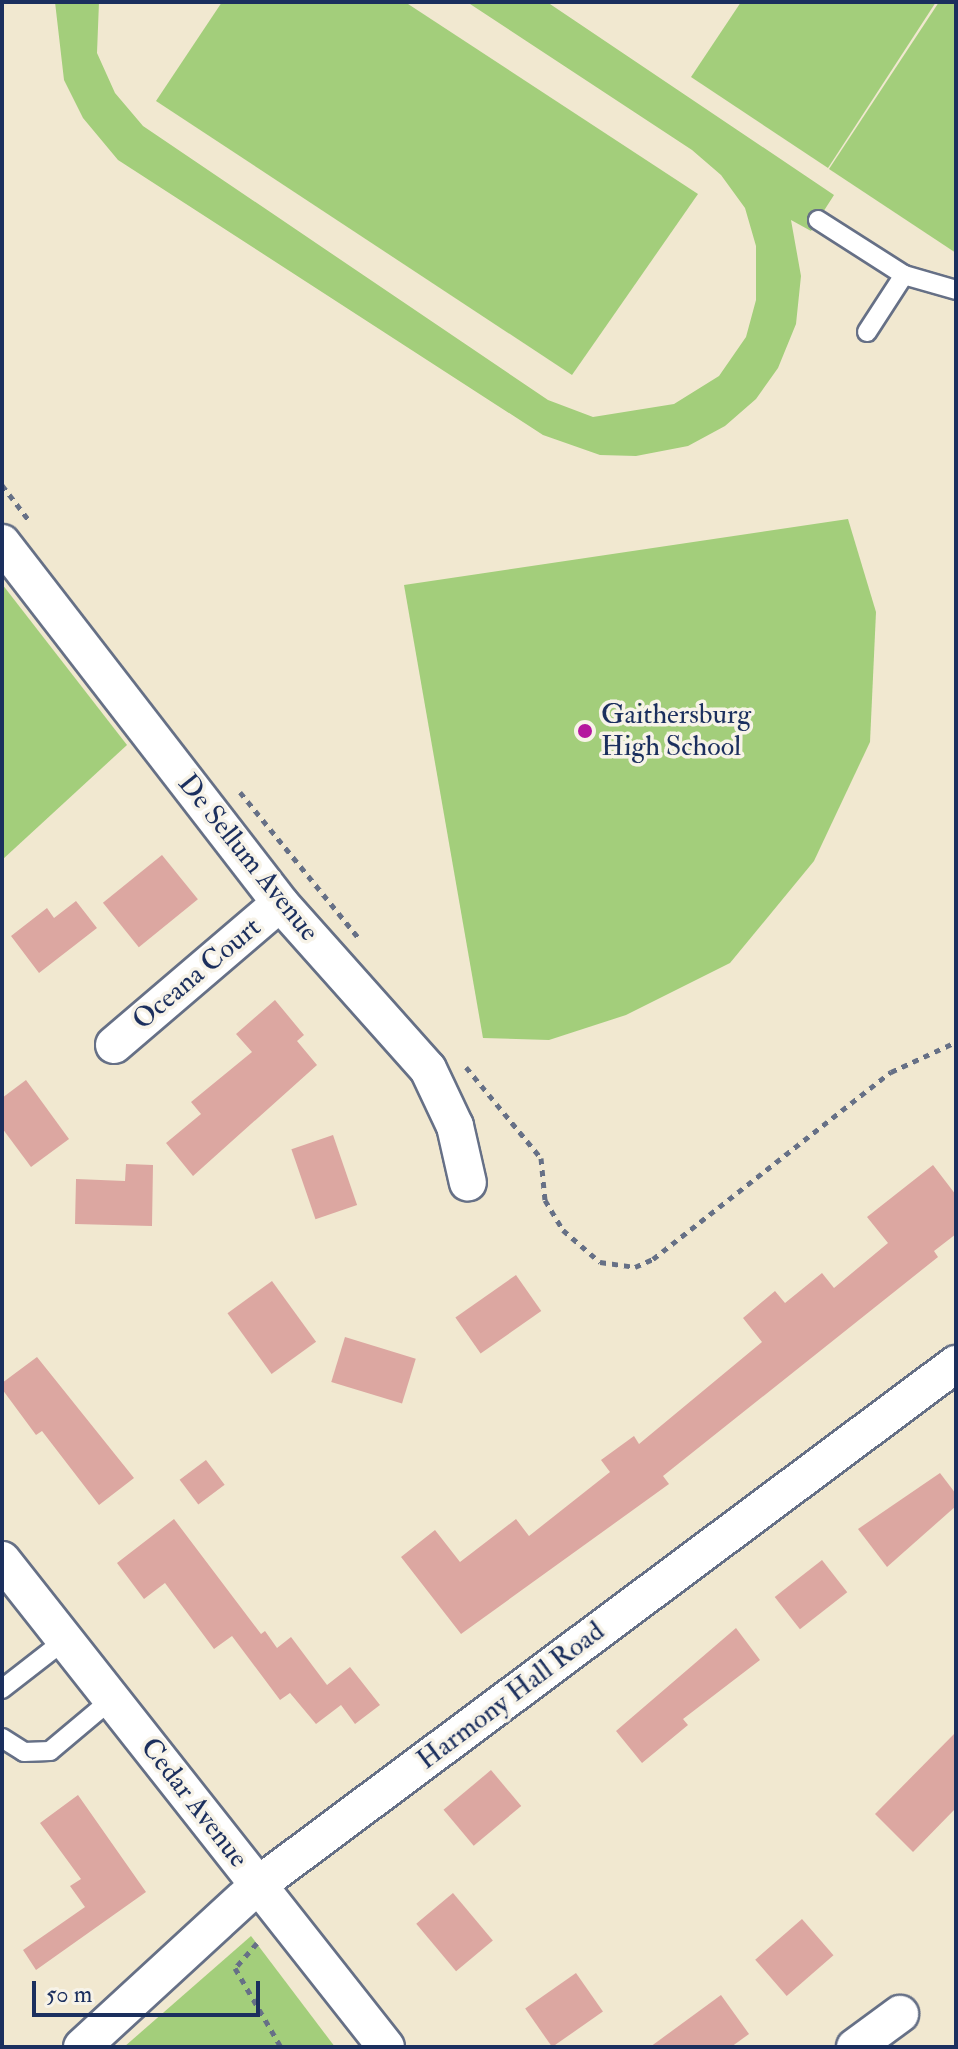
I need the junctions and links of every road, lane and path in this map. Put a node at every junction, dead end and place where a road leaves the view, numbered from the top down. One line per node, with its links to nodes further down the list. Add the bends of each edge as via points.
1 (818, 220): 2 (lane)
2 (904, 275): 3 (lane); 4 (lane)
3 (956, 290)
4 (867, 332)
5 (2, 485): 6 (path)
6 (34, 527)
7 (2, 543): 9 (street, De Sellum Avenue)
8 (235, 787): 10 (path)
9 (280, 903): 12 (street, Oceana Court); 14 (street, De Sellum Avenue, via 428,1069 455,1126)
10 (361, 942)
11 (956, 1042): 13 (path, via 891,1072 653,1259 635,1267 600,1262 558,1224 545,1200 541,1158)
12 (114, 1045)
13 (460, 1062)
14 (468, 1183)
15 (956, 1364): 21 (street, Harmony Hall Road)
16 (2, 1560): 17 (street, Cedar Avenue)
17 (65, 1640): 18 (lane); 19 (street, Cedar Avenue)
18 (2, 1689)
19 (112, 1699): 20 (lane, via 50,1751 24,1752); 21 (street, Cedar Avenue)
20 (2, 1738)
21 (258, 1885): 24 (street, Harmony Hall Road); 26 (street, Cedar Avenue)
22 (257, 1943): 25 (path, via 235,1968)
23 (900, 2014): 27 (street)
24 (82, 2047)
25 (281, 2047)
26 (386, 2047)
27 (855, 2047)

